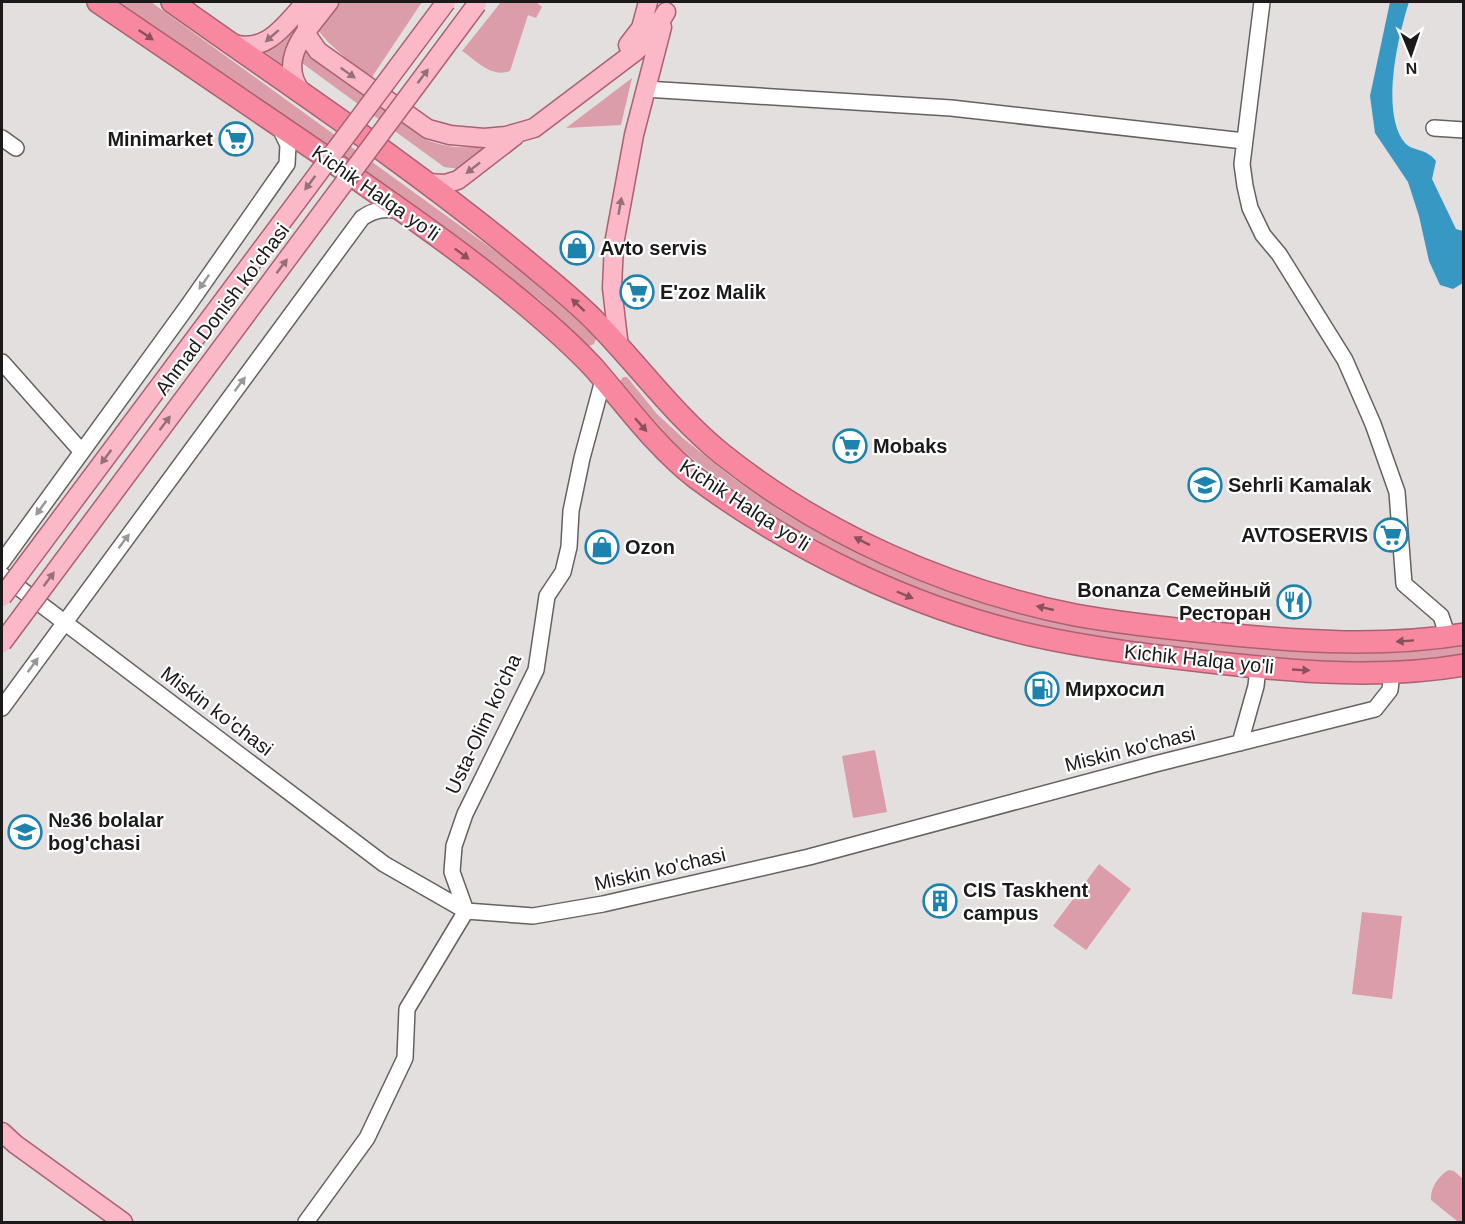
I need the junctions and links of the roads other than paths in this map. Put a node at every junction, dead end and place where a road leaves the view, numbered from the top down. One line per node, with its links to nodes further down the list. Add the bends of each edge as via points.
1 (98, 2): 14 (highway, Kichik Halqa yo'li, one-way to 14)
2 (172, 2): 11 (highway, Kichik Halqa yo'li)
3 (308, 2): 10 (main road); 11 (main road, one-way to 11, via 262,43 245,46)
4 (329, 2): 10 (main road)
5 (446, 2): 29 (main road, Ahmad Donish ko'chasi, one-way to 29, bridge)
6 (648, 2): 17 (main road, via 634,40)
7 (1262, 2): 19 (street)
8 (478, 3): 32 (main road, Ahmad Donish ko'chasi, one-way to 8, bridge)
9 (667, 7): 12 (main road); 17 (main road, via 650,38 636,51 545,121)
10 (306, 34): 13 (main road, via 291,62); 17 (main road, one-way to 17, via 318,51 428,129 462,137)
11 (228, 42): 13 (highway, Kichik Halqa yo'li)
12 (645, 89): 19 (street, via 951,108); 23 (main road, one-way to 12, via 612,288 614,244)
13 (303, 95): 21 (highway, Kichik Halqa yo'li)
14 (279, 126): 22 (highway, Kichik Halqa yo'li); 26 (street, Ahmad Donish ko'chasi, one-way to 26, via 288,145 287,164)
15 (1434, 128): 16 (street)
16 (1464, 130)
17 (518, 134): 21 (main road, one-way to 21, via 458,180)
18 (2, 138): 20 (street)
19 (1244, 141): 31 (street, via 1242,164 1250,208 1263,235 1345,360 1394,483 1404,584 1441,616)
20 (16, 148)
21 (428, 183): 23 (highway, Kichik Halqa yo'li, one-way to 21, via 577,303)
22 (404, 212): 25 (highway, Kichik Halqa yo'li, one-way to 25, via 550,324); 30 (street, one-way to 22, via 362,218 381,209)
23 (618, 347): 25 (highway); 31 (highway, Kichik Halqa yo'li, one-way to 23, via 1370,643 1233,635 1080,616 977,589 879,549 794,504 706,441)
24 (2, 362): 26 (street)
25 (599, 375): 34 (highway, Kichik Halqa yo'li, one-way to 34, via 652,437 697,478 796,541 883,585 960,615 1032,635); 38 (street, Usta-Olim ko'cha, via 571,511 569,547 563,572 548,596 536,669 465,814 454,846 452,872)
26 (82, 452): 27 (street, Ahmad Donish ko'chasi, one-way to 27)
27 (2, 562)
28 (2, 575): 30 (street, Miskin ko'chasi)
29 (2, 597)
30 (64, 622): 36 (street, one-way to 30); 38 (street, Miskin ko'chasi, via 384,864)
31 (1456, 635)
32 (2, 643)
33 (1464, 665): 35 (highway, Kichik Halqa yo'li)
34 (1258, 667): 35 (highway, Kichik Halqa yo'li, one-way to 35); 37 (street)
35 (1392, 672): 37 (street, Miskin ko'chasi, via 1390,690 1375,709)
36 (2, 708)
37 (1240, 743): 38 (street, Miskin ko'chasi, via 809,857 603,904 533,916)
38 (466, 911): 41 (street, via 407,1009 405,1058 367,1138)
39 (6, 1138): 40 (main road)
40 (123, 1222)
41 (306, 1222)

